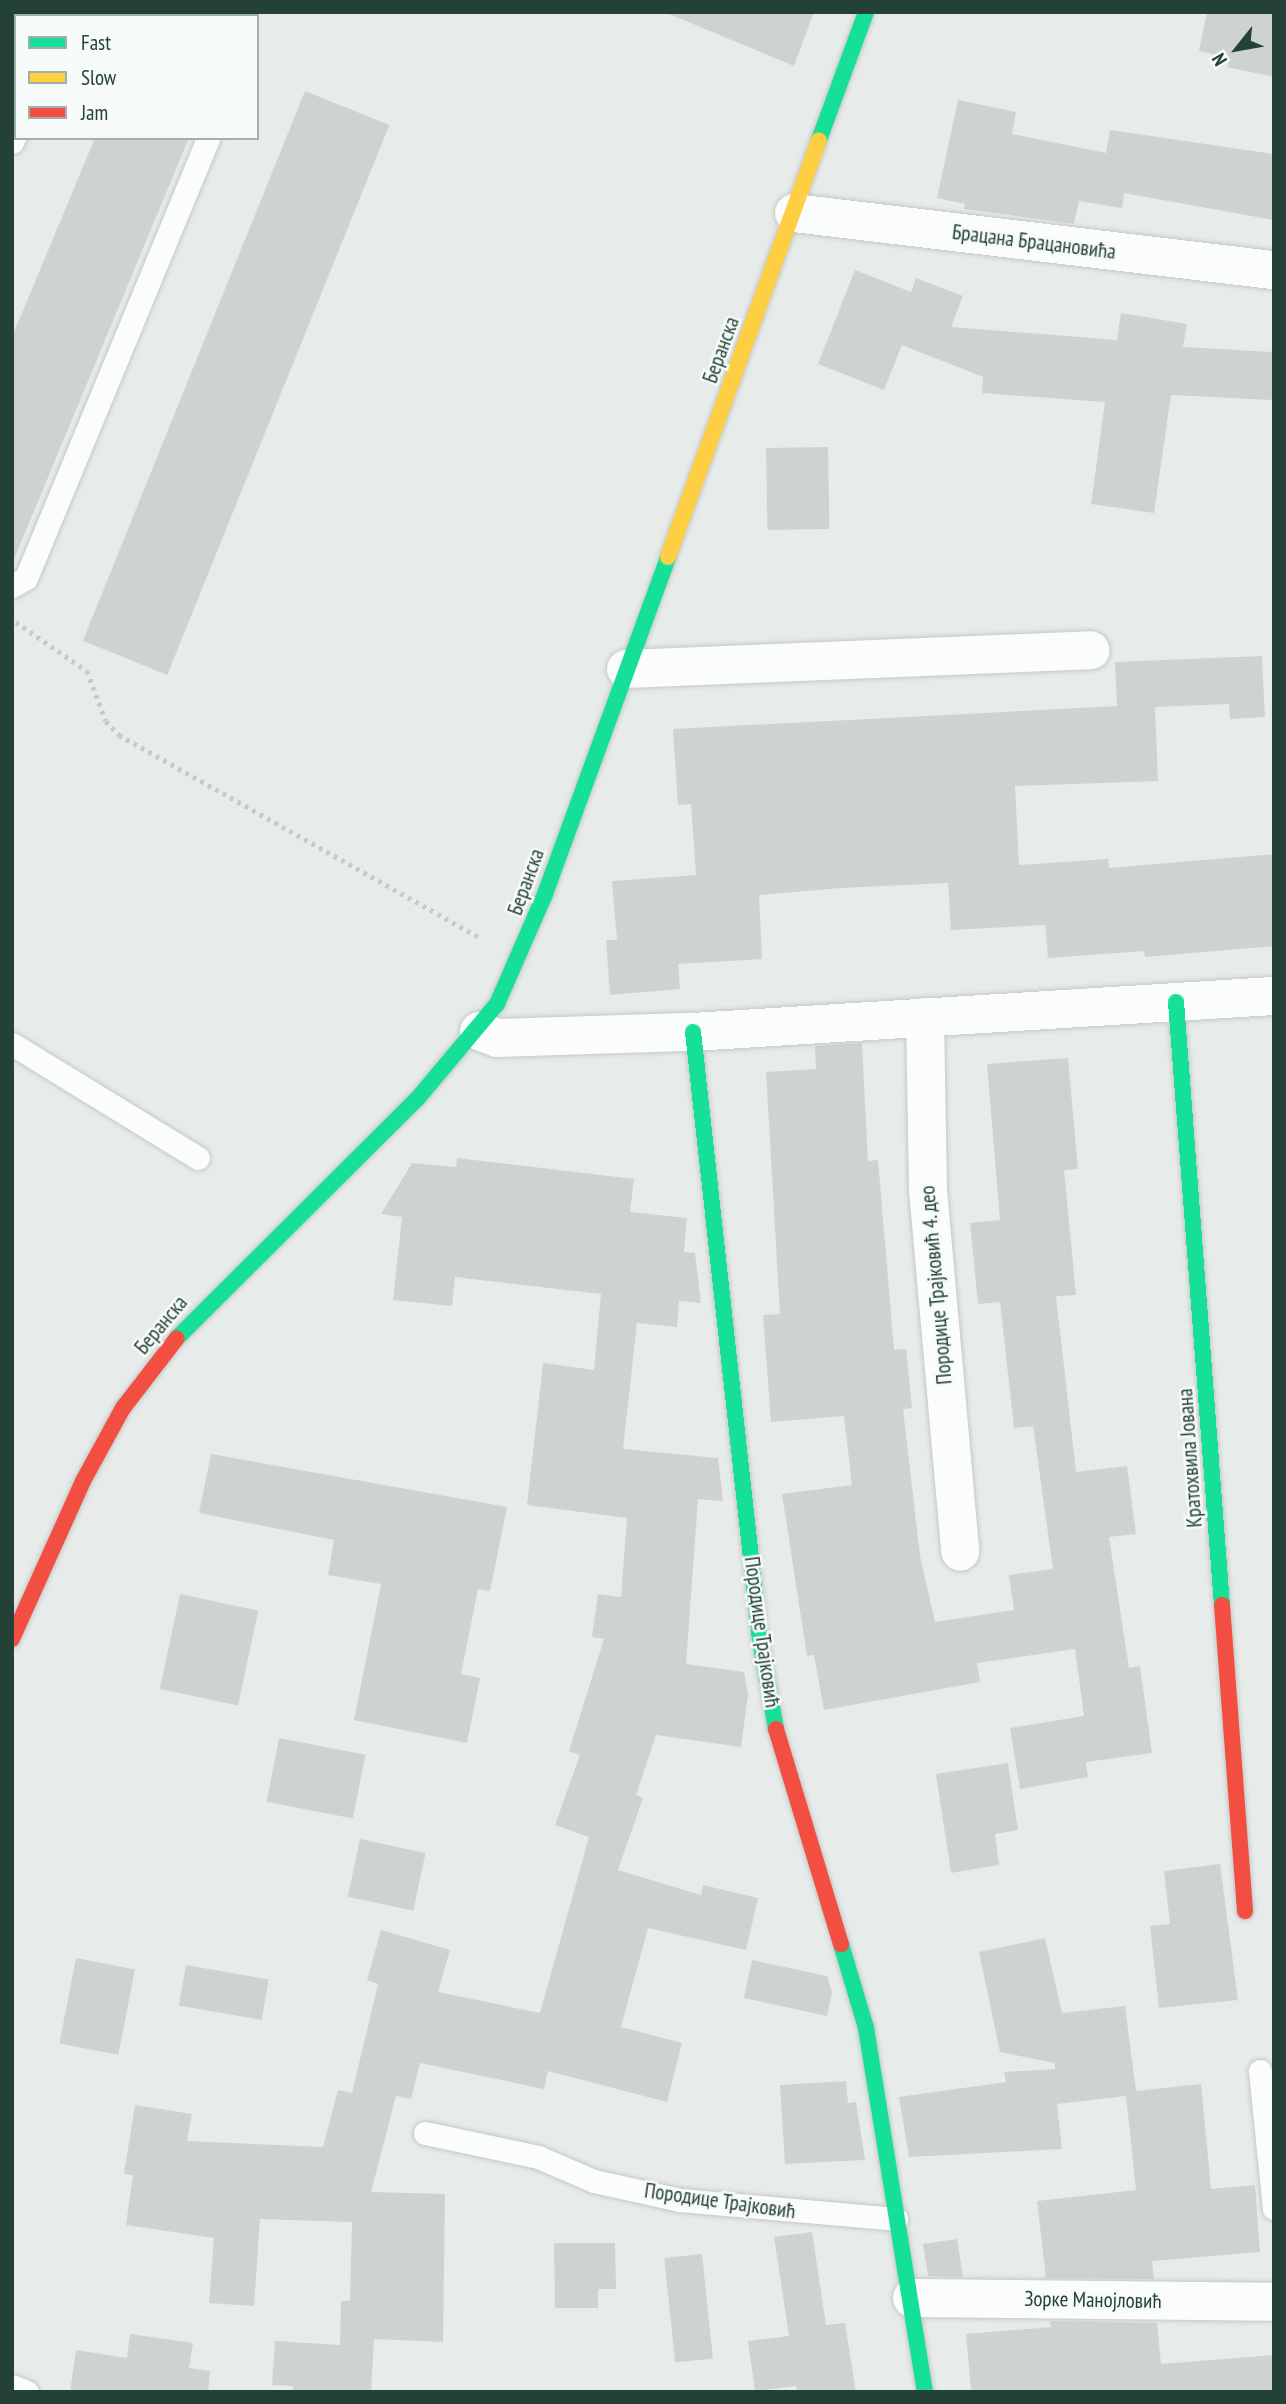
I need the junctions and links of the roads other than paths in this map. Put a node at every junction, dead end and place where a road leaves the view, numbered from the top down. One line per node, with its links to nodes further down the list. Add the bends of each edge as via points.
1 (866, 12): 3 (street, Беранска)
2 (207, 140): 5 (lane, via 26,578)
3 (794, 213): 4 (street, Брацана Брацановића); 7 (street, Беранска)
4 (1274, 270)
5 (12, 586)
6 (1091, 650): 7 (street)
7 (626, 669): 11 (street, Беранска, via 519,960)
8 (1274, 996): 9 (street)
9 (1176, 1002): 10 (street); 17 (street, Кратохвила Јована)
10 (925, 1017): 12 (street); 15 (street, Породице Трајковић 4. део, via 928,1191)
11 (479, 1031): 12 (street, via 497,1038); 16 (street, Беранска, via 163,1352 123,1408 83,1481)
12 (693, 1032): 21 (street, Породице Трајковић, via 760,1640 776,1729 866,2028)
13 (12, 1044): 14 (lane)
14 (198, 1158)
15 (960, 1552)
16 (12, 1639)
17 (1245, 1911)
18 (1259, 2071): 20 (lane)
19 (425, 2133): 21 (lane, Породице Трајковић, via 538,2157 593,2181 680,2200)
20 (1274, 2208)
21 (896, 2219): 22 (street, Породице Трајковић)
22 (912, 2298): 23 (street, Зорке Манојловић); 26 (street, Породице Трајковић)
23 (1274, 2302)
24 (12, 2386): 25 (lane)
25 (27, 2392)
26 (925, 2392)

